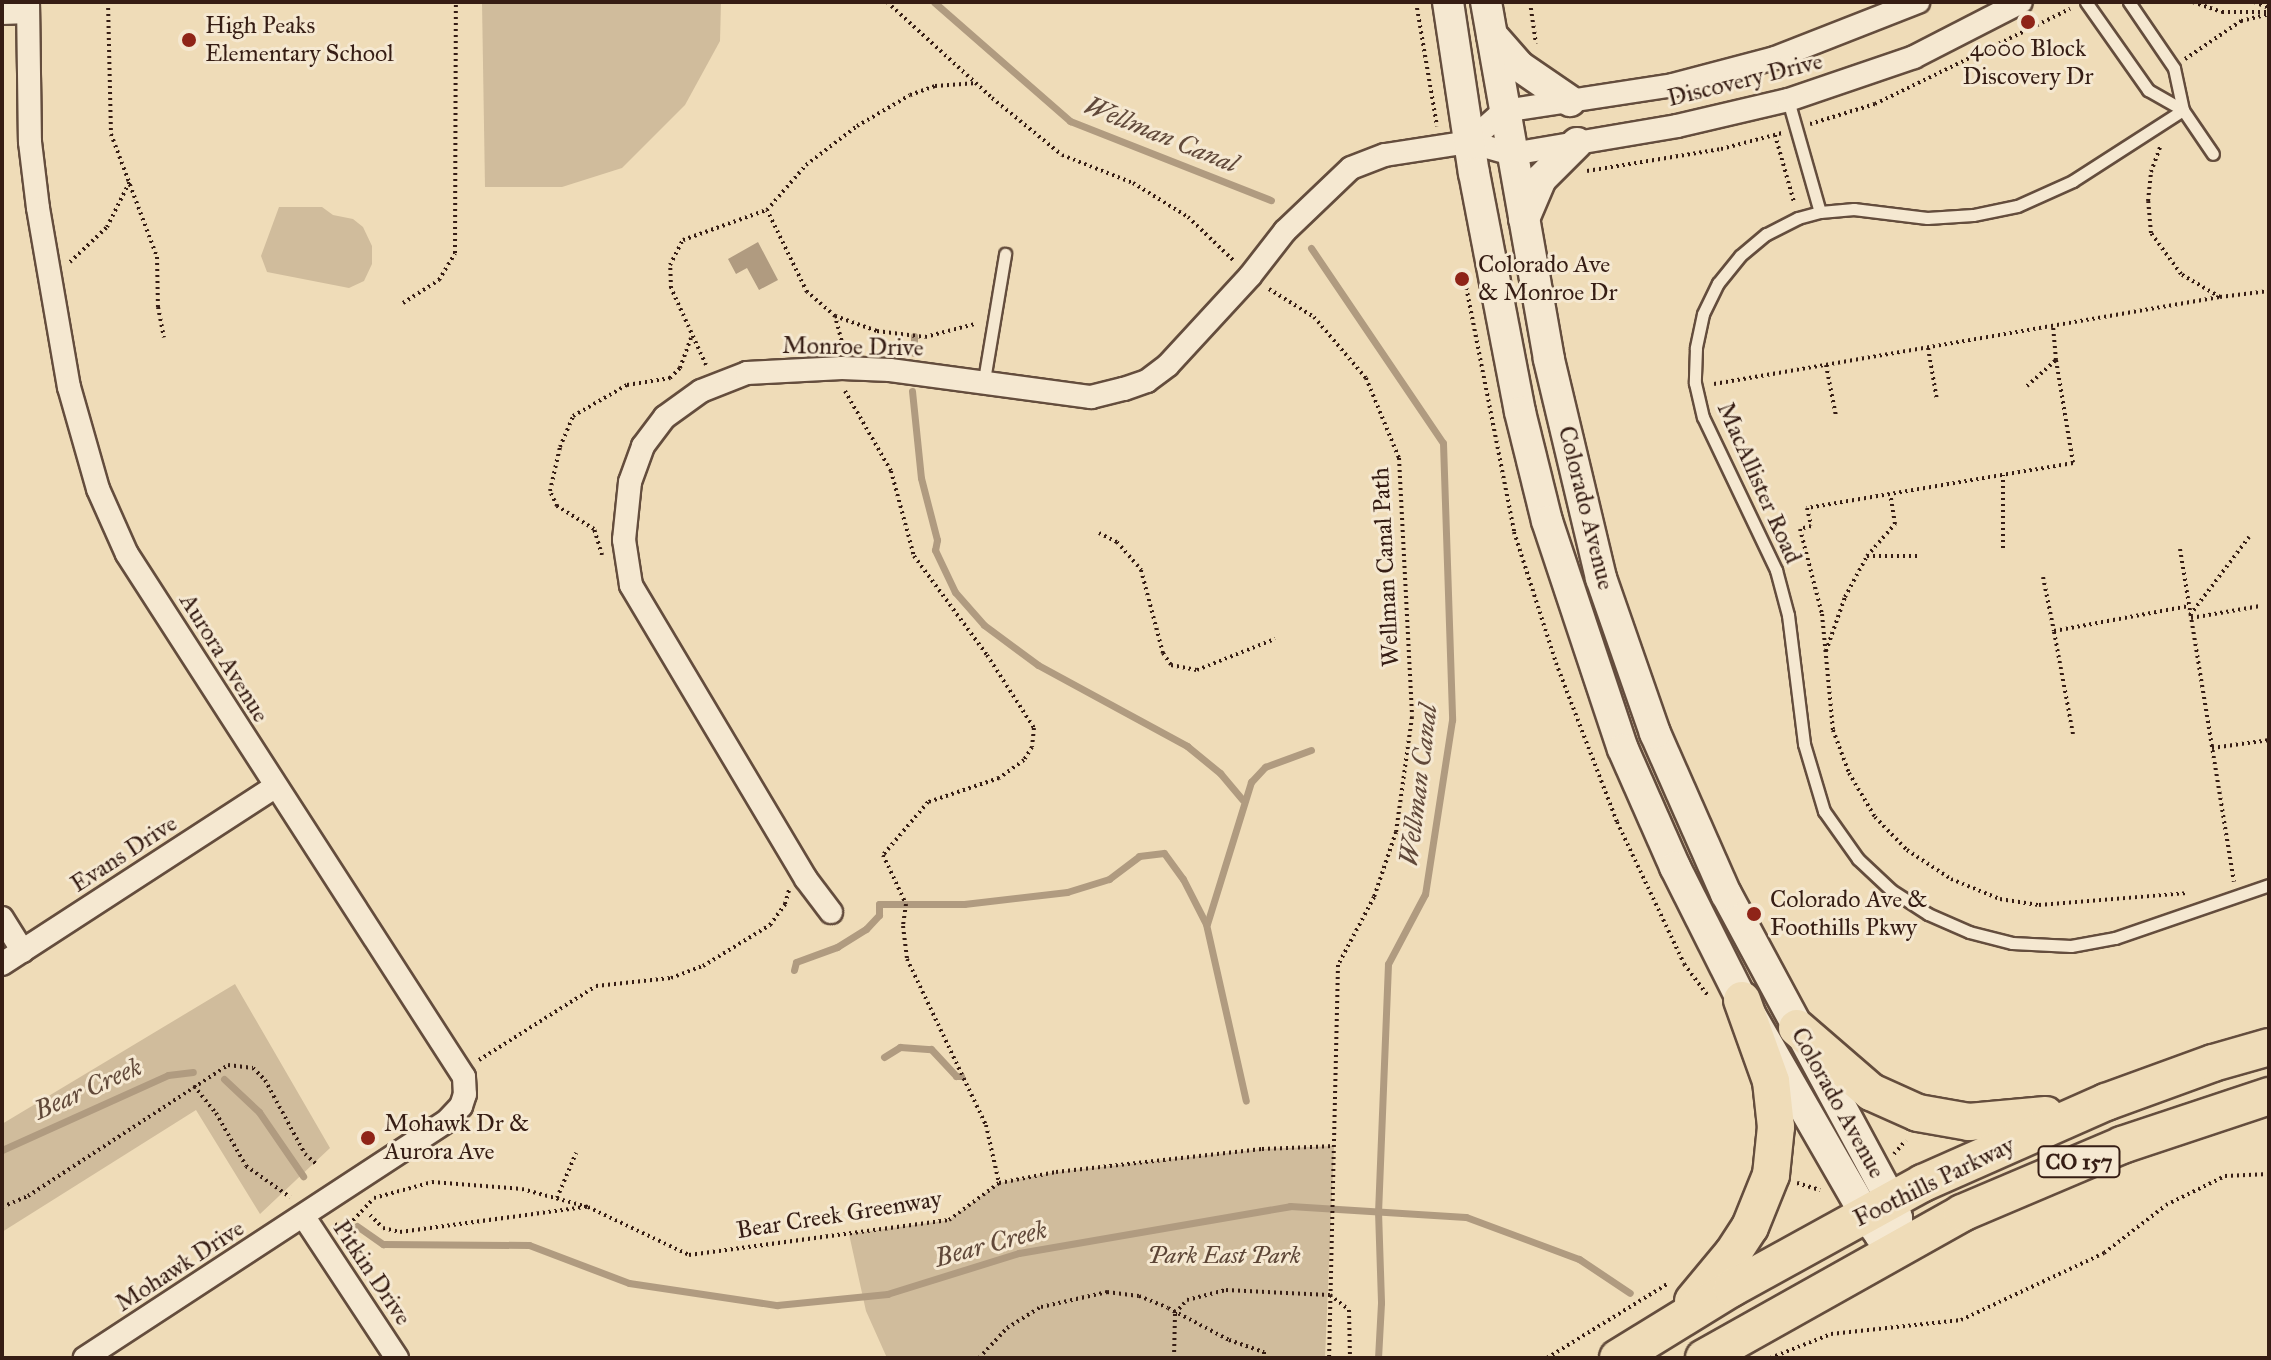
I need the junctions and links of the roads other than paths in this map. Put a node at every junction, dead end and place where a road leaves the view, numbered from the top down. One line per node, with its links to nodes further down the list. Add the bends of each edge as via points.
1 (1448, 2): 15 (main road, Colorado Avenue)
2 (1486, 2): 9 (main road, Colorado Avenue)
3 (1918, 2): 11 (street, Discovery Drive, via 1775,58 1673,85)
4 (2021, 2): 10 (street, Discovery Drive, via 1914,57)
5 (2086, 2): 12 (lane, via 2148,90)
6 (2129, 2): 12 (lane, via 2174,68)
7 (28, 7): 8 (street); 22 (street, Aurora Avenue, via 30,142 69,387 88,462 127,554)
8 (2, 13)
9 (1492, 35): 11 (main road, via 1519,66); 13 (main road, Colorado Avenue)
10 (1788, 100): 14 (street, Discovery Drive); 18 (lane)
11 (1570, 101): 13 (street, Discovery Drive)
12 (2183, 110): 17 (lane); 18 (lane, MacAllister Road, via 2073,181 2017,206 1927,218 1854,209)
13 (1504, 111): 15 (street); 16 (main road, Colorado Avenue)
14 (1577, 143): 16 (street, Discovery Drive); 19 (main road, via 1541,179)
15 (1455, 145): 16 (street, Discovery Drive); 21 (street, Monroe Drive, via 1385,155 1351,168 1285,231 1168,365 1147,381 1091,397); 28 (main road, Colorado Avenue, via 1547,521 1578,619 1623,749)
16 (1512, 154): 19 (main road, Colorado Avenue)
17 (2213, 154)
18 (1820, 212): 23 (lane, MacAllister Road, via 1766,234 1718,283 1703,314 1695,383 1703,417 1776,570 1788,615 1804,744 1824,811 1858,859 1891,890 1969,932 2012,943 2071,946 2115,938)
19 (1524, 219): 29 (main road, Colorado Avenue, via 1549,359 1601,578 1655,733 1726,894)
20 (1005, 254): 21 (lane)
21 (984, 380): 24 (street, Monroe Drive, via 842,368 747,373 717,384 665,417 643,446 630,482 624,540 631,585 806,879)
22 (275, 787): 26 (street, Evans Drive); 34 (street, Aurora Avenue, via 464,1077 461,1106 447,1121)
23 (2269, 885)
24 (831, 912)
25 (2, 918): 26 (street)
26 (23, 951): 27 (street, Evans Drive)
27 (2, 964)
28 (1742, 1000): 33 (main road, Colorado Avenue); 38 (highway, via 1765,1058 1775,1102 1775,1149 1763,1201 1733,1253 1692,1302)
29 (1797, 1028): 32 (highway, via 1871,1092 1943,1120 1999,1122); 33 (main road, Colorado Avenue)
30 (2269, 1047): 32 (highway, Foothills Parkway / CO 157)
31 (2269, 1096): 35 (highway, Foothills Parkway / CO 157, via 2108,1150)
32 (2106, 1102): 33 (highway, Foothills Parkway / CO 157)
33 (1878, 1207): 35 (main road, Colorado Avenue, via 1880,1235); 38 (highway, Foothills Parkway / CO 157)
34 (307, 1215): 36 (street, Mohawk Drive); 37 (street, Pitkin Drive)
35 (1897, 1247): 39 (highway, Foothills Parkway / CO 157)
36 (85, 1358)
37 (397, 1358)
38 (1617, 1358)
39 (1704, 1358)

